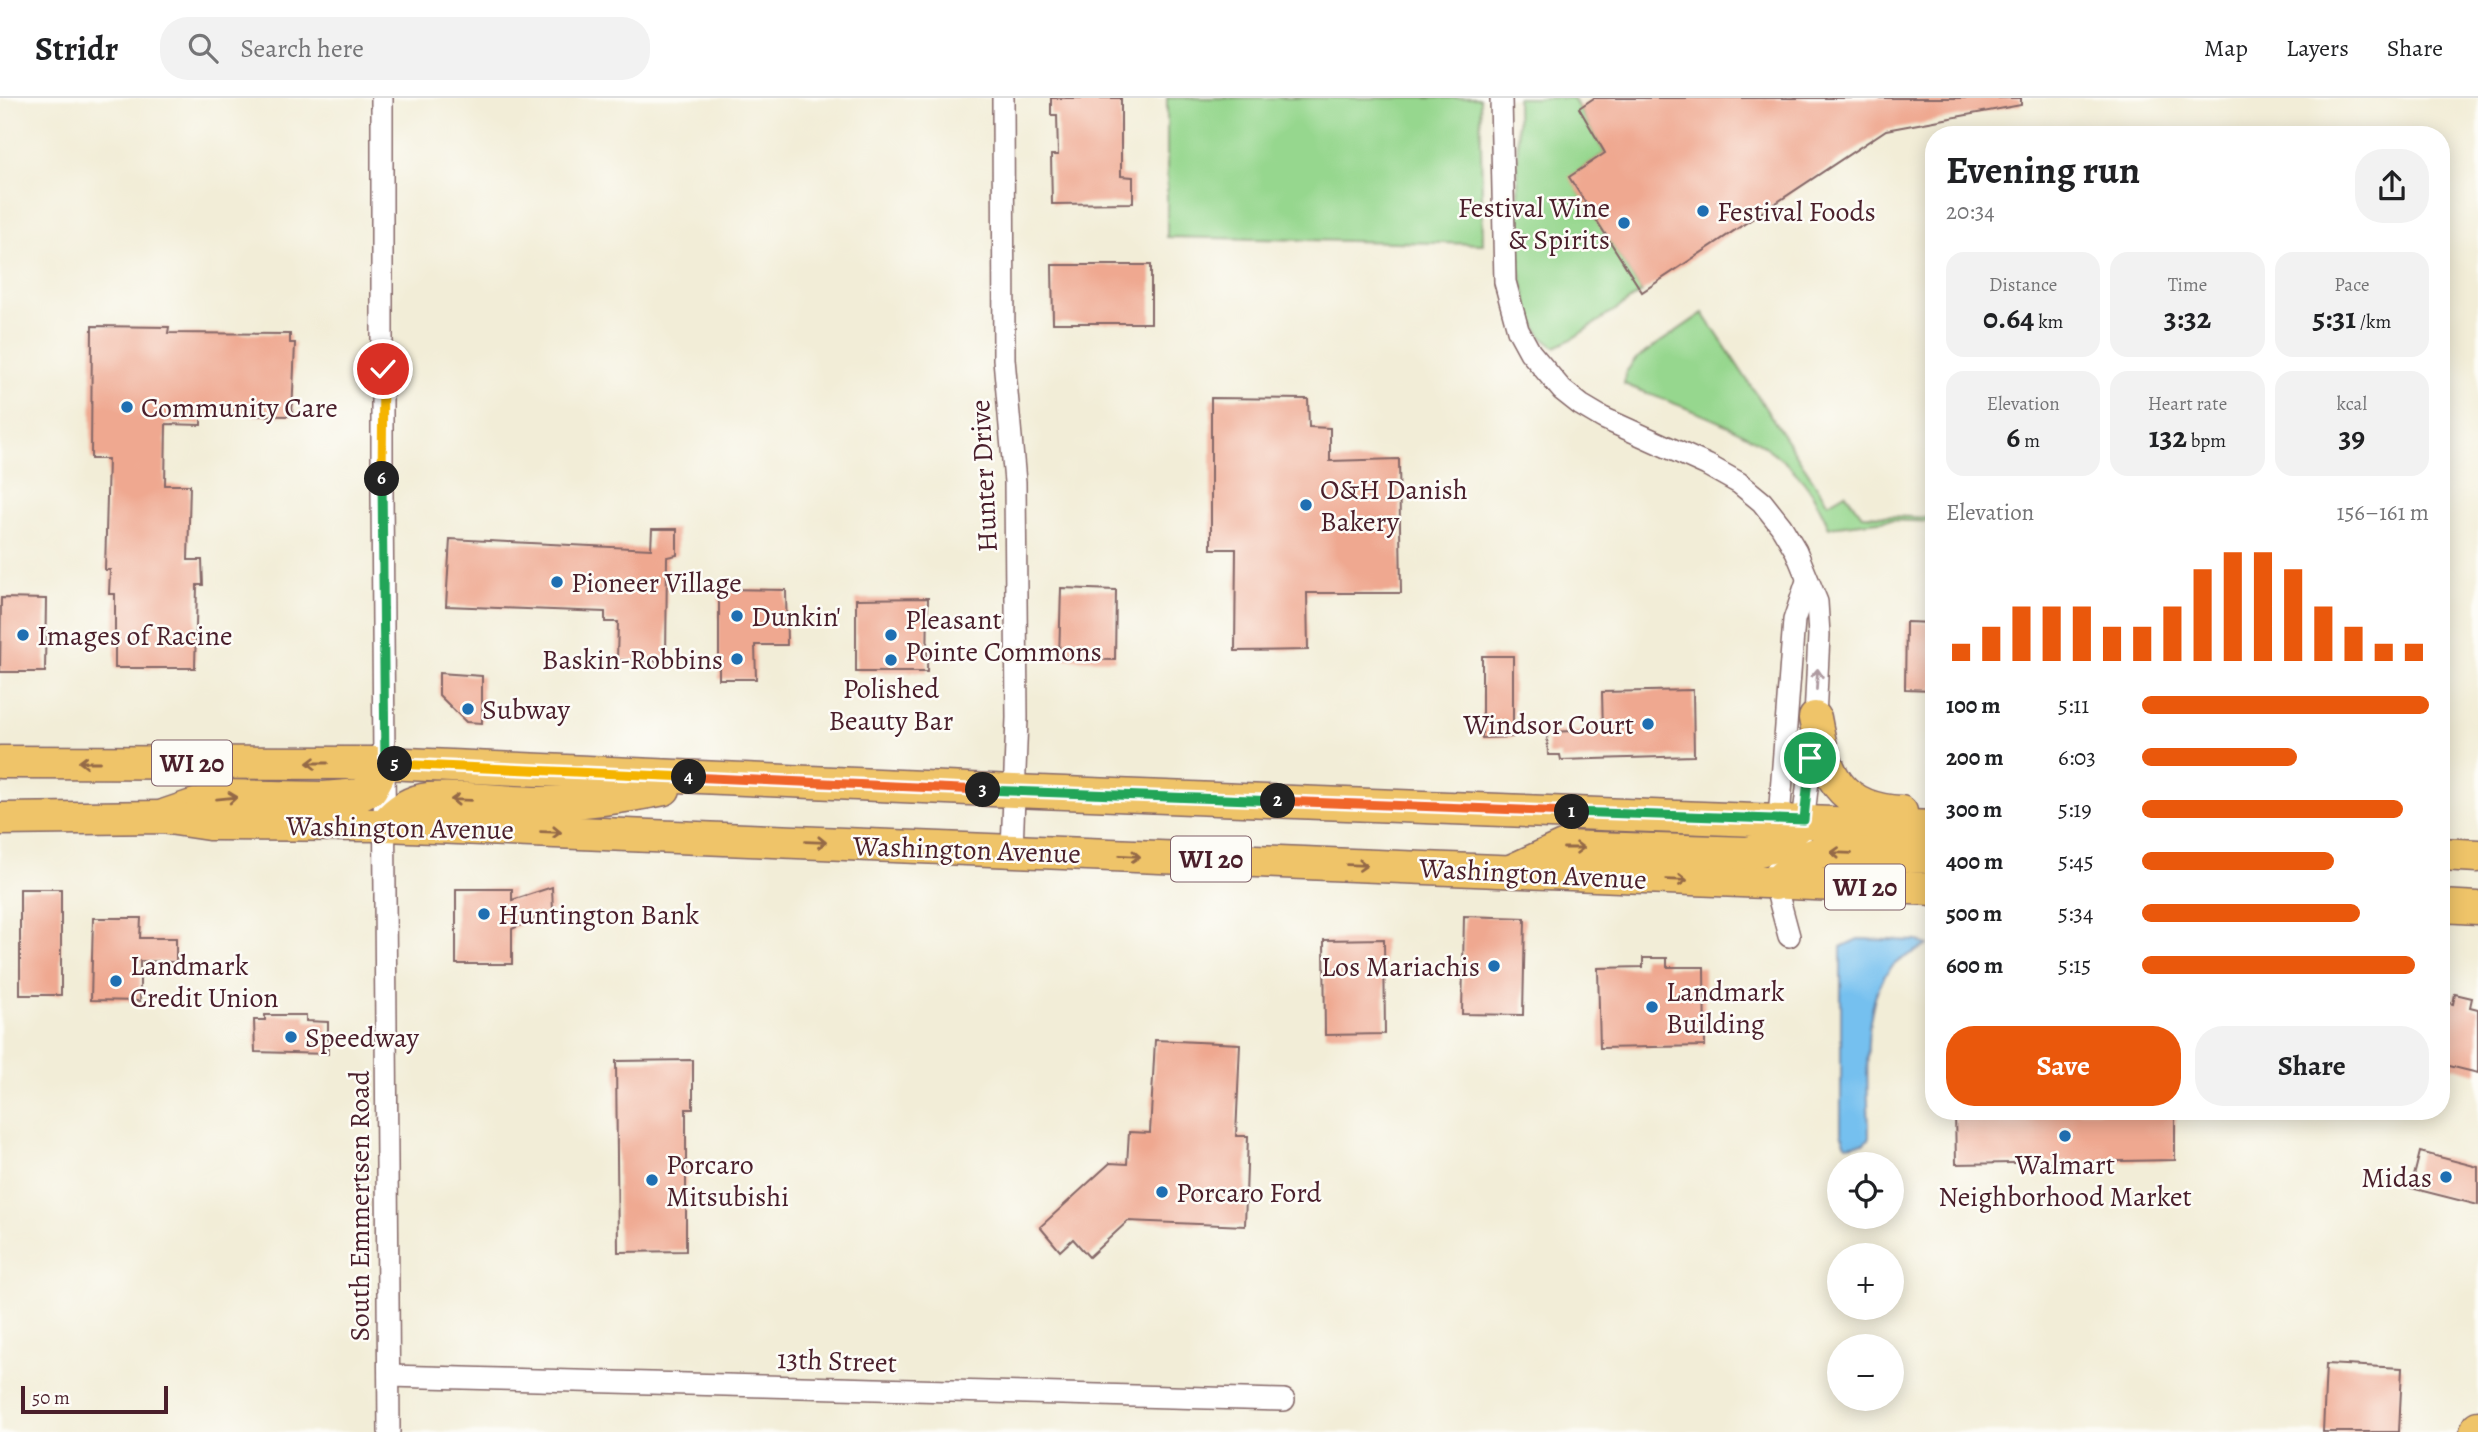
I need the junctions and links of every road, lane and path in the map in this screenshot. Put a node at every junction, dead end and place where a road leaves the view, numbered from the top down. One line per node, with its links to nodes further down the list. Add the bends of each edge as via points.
1 (382, 98): 7 (street, South Emmertsen Road)
2 (1003, 98): 9 (street, Hunter Drive, via 1004,359 1015,482)
3 (1502, 98): 4 (street, via 1504,282 1518,330 1530,352 1581,405 1707,465 1762,502 1796,551)
4 (1807, 581): 5 (street, one-way to 4, via 1819,635 1817,603); 16 (street, via 1794,621)
5 (1815, 718): 10 (main road, via 1827,768 1849,796 1879,811); 16 (street)
6 (0, 762): 7 (main road, Washington Avenue / WI 20, one-way to 6)
7 (385, 764): 8 (main road, Washington Avenue / WI 20); 11 (main road, one-way to 7, via 222,796 360,794 371,789); 13 (street, South Emmertsen Road)
8 (724, 778): 9 (main road, Washington Avenue / WI 20); 13 (main road, one-way to 13, via 583,801 430,799 396,811)
9 (1014, 791): 15 (street, Hunter Drive); 16 (main road, Washington Avenue / WI 20)
10 (1925, 814)
11 (162, 817): 12 (main road, Washington Avenue / WI 20); 13 (main road, Washington Avenue / WI 20, via 209,824)
12 (0, 819)
13 (385, 825): 15 (main road, Washington Avenue / WI 20, one-way to 15); 24 (street, South Emmertsen Road)
14 (1925, 829): 16 (main road, Washington Avenue / WI 20)
15 (1012, 850): 16 (main road, Washington Avenue / WI 20, one-way to 16, via 1511,871)
16 (1789, 852): 19 (main road, one-way to 16); 20 (main road, Washington Avenue / WI 20); 23 (street)
17 (2450, 854): 18 (main road)
18 (2478, 856)
19 (1925, 857)
20 (1925, 887)
21 (2450, 906): 22 (main road)
22 (2478, 908)
23 (1789, 936)
24 (389, 1376): 25 (street, 13th Street); 27 (street, South Emmertsen Road)
25 (1284, 1400)
26 (2478, 1427): 28 (main road)
27 (389, 1432)
28 (2476, 1432)

